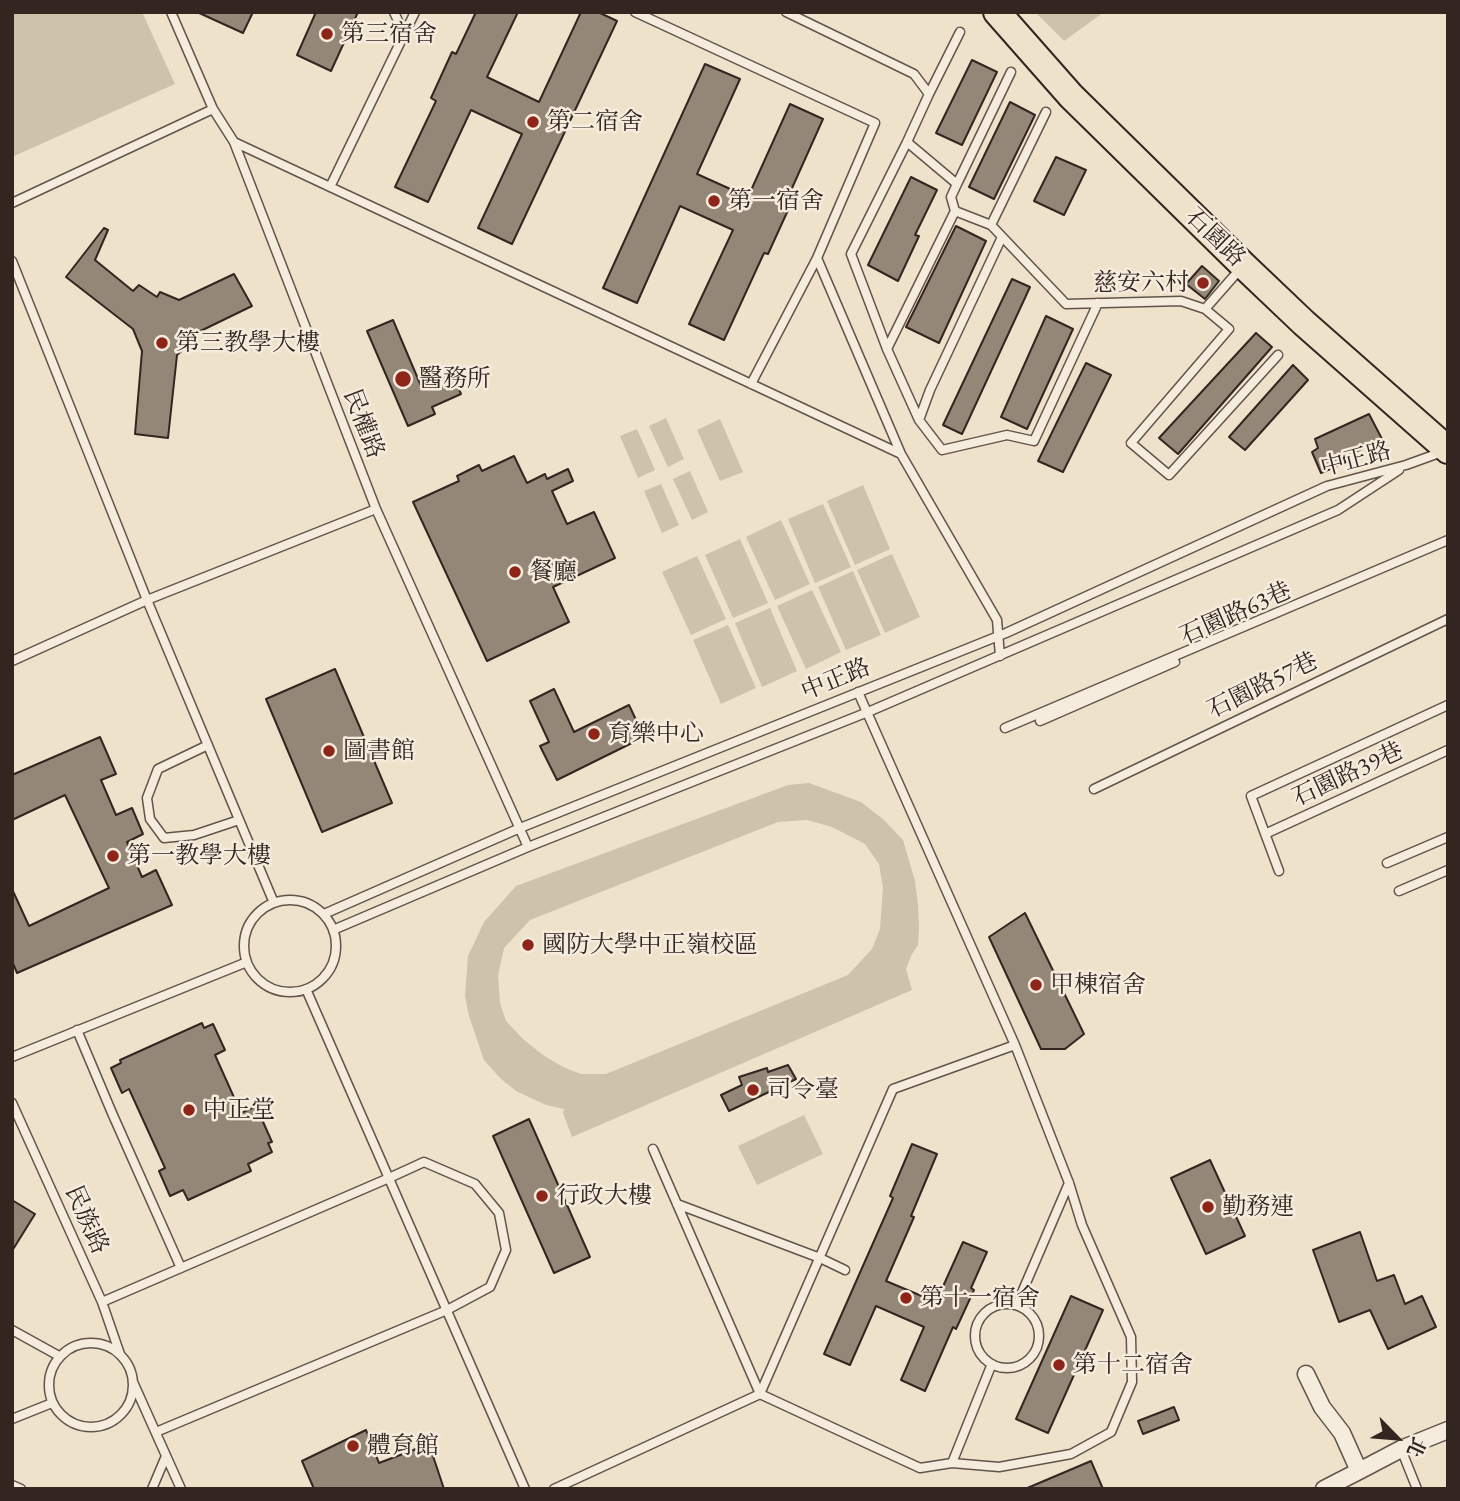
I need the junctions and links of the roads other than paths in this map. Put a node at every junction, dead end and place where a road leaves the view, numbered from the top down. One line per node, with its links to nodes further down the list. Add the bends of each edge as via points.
1 (171, 12): 11 (lane, 民權路)
2 (394, 12): 8 (lane)
3 (415, 12): 8 (lane)
4 (635, 12): 21 (lane, via 875,123)
5 (786, 12): 10 (lane, via 914,74)
6 (997, 12): 23 (main road, 石園路, via 1071,96)
7 (960, 32): 10 (lane)
8 (404, 34): 16 (lane)
9 (1011, 72): 15 (lane)
10 (929, 94): 14 (lane)
11 (213, 109): 13 (lane, 民權路); 17 (lane)
12 (1046, 112): 19 (lane)
13 (234, 142): 16 (lane); 33 (lane, 民權路)
14 (907, 142): 15 (lane); 26 (lane, via 851,254)
15 (957, 184): 18 (lane, via 951,197)
16 (330, 187): 28 (lane)
17 (12, 203)
18 (955, 211): 19 (lane); 26 (lane)
19 (991, 225): 20 (lane)
20 (1002, 237): 24 (lane, via 1066,304); 29 (lane)
21 (817, 258): 28 (lane); 31 (lane)
22 (12, 261): 35 (lane)
23 (1243, 265): 25 (lane); 30 (main road, 石園路)
24 (1098, 303): 25 (lane, via 1181,301); 29 (lane, via 1034,440 1007,435 942,450)
25 (1205, 309): 27 (lane, via 1229,328 1131,443 1169,475)
26 (887, 349): 29 (lane)
27 (1278, 355)
28 (751, 384): 31 (lane)
29 (919, 420)
30 (1448, 450): 32 (lane)
31 (901, 454): 37 (lane, via 997,620)
32 (1406, 465): 37 (lane, 中正路, via 1338,510); 39 (lane, 中正路, via 1327,486 1006,633)
33 (376, 509): 35 (lane); 48 (lane, 民權路)
34 (1448, 541): 42 (lane, 石園路63巷); 43 (lane)
35 (147, 600): 38 (lane); 44 (lane)
36 (1448, 619): 46 (lane, 石園路57巷)
37 (1000, 656): 41 (lane, 中正路)
38 (12, 662)
39 (858, 692): 41 (lane); 48 (lane, 中正路)
40 (1448, 705): 49 (lane, via 1251,796)
41 (868, 712): 51 (lane, 中正路); 62 (lane)
42 (1040, 721)
43 (1005, 728)
44 (208, 745): 47 (lane); 47 (lane, via 158,769 146,798 150,819 164,838 194,835)
45 (1448, 750): 49 (lane, 石園路39巷)
46 (1094, 789)
47 (239, 820): 56 (lane)
48 (520, 828): 51 (lane, 民權路); 57 (lane, 中正路)
49 (1265, 834): 54 (lane)
50 (1448, 837): 52 (lane)
51 (528, 847): 58 (lane, 中正路)
52 (1387, 863)
53 (1448, 870): 55 (lane)
54 (1279, 871)
55 (1399, 891)
56 (274, 903): 57 (lane, via 301,901); 59 (lane, via 251,920 245,934)
57 (324, 914): 58 (lane)
58 (333, 930): 60 (lane, via 334,958 328,971)
59 (247, 962): 60 (lane, via 264,985 292,992); 61 (lane)
60 (306, 989): 66 (lane)
61 (77, 1030): 63 (lane); 70 (lane)
62 (1015, 1045): 67 (lane); 69 (lane, via 893,1089)
63 (12, 1057)
64 (12, 1103): 72 (lane, 民族路)
65 (653, 1149): 68 (lane)
66 (389, 1178): 70 (lane); 74 (lane); 74 (lane, via 424,1161 475,1184 499,1213 506,1250 490,1287)
67 (1069, 1183): 73 (lane); 88 (lane, via 1082,1225 1131,1337 1132,1382 1111,1432 1071,1454 999,1467)
68 (677, 1204): 69 (lane); 81 (lane)
69 (820, 1258): 71 (lane); 81 (lane)
70 (181, 1268): 72 (lane)
71 (845, 1270)
72 (102, 1302): 76 (lane, 民族路)
73 (1017, 1304): 78 (lane, via 994,1305 979,1317 973,1334 978,1353); 78 (lane, via 1030,1311 1039,1328 1038,1347 1027,1362 1010,1369)
74 (447, 1310): 85 (lane); 94 (lane)
75 (12, 1330): 77 (lane)
76 (120, 1354): 77 (lane, via 96,1342 82,1343); 80 (lane)
77 (59, 1356): 82 (lane, via 48,1379)
78 (991, 1366): 88 (lane)
79 (1306, 1374): 89 (street)
80 (133, 1382): 82 (lane, via 125,1409 101,1426 72,1423); 85 (lane)
81 (760, 1394): 88 (lane, via 920,1468); 95 (lane)
82 (52, 1403): 83 (lane)
83 (12, 1419)
84 (1448, 1430): 86 (street)
85 (156, 1432): 87 (lane)
86 (1401, 1449): 89 (street); 97 (lane)
87 (166, 1456): 92 (lane); 93 (lane)
88 (951, 1463)
89 (1359, 1471): 96 (street)
90 (12, 1485): 91 (lane)
91 (21, 1489)
92 (152, 1489)
93 (181, 1489)
94 (525, 1489)
95 (554, 1489)
96 (1324, 1489)
97 (1417, 1489)

